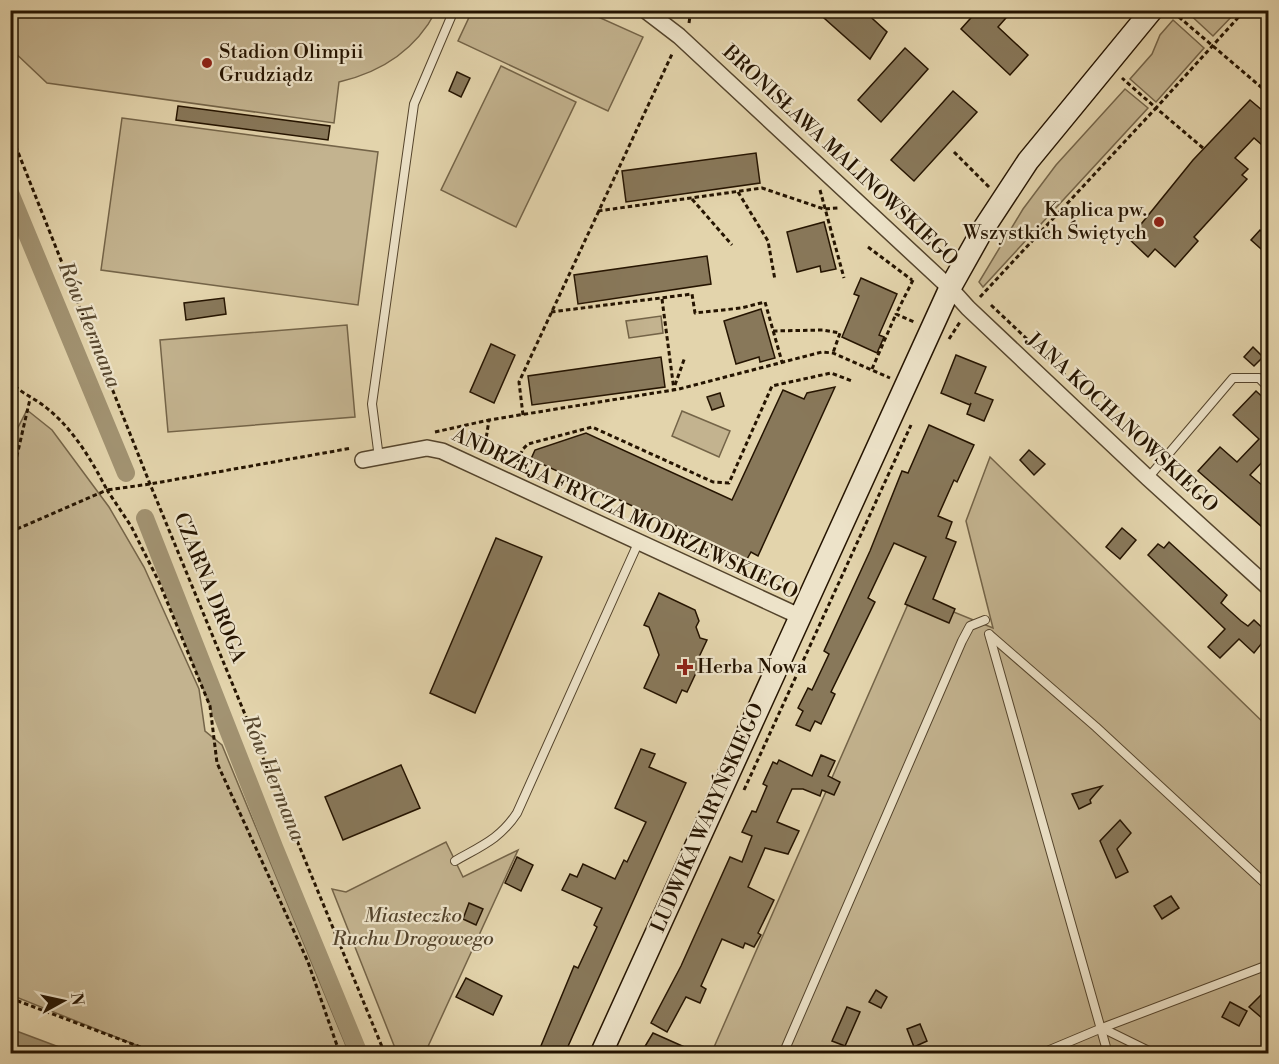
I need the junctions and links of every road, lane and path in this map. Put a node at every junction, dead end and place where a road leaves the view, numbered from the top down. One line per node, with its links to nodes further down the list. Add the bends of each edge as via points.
1 (454, 10): 48 (lane, via 414,104 372,404)
2 (645, 10): 6 (street, BRONISŁAWA MALINOWSKIEGO)
3 (691, 10): 6 (path, via 689,24)
4 (1245, 10): 7 (path)
5 (1162, 11): 7 (path); 25 (street, LUDWIKA WARYŃSKIEGO, via 1028,160)
6 (679, 36): 18 (path); 25 (street, BRONISŁAWA MALINOWSKIEGO)
7 (1212, 46): 9 (path); 10 (path)
8 (1122, 78): 10 (path)
9 (1269, 93)
10 (1156, 108): 12 (path); 26 (path, via 982,298)
11 (10, 132): 52 (path, CZARNA DROGA)
12 (1203, 148)
13 (954, 152): 14 (path)
14 (992, 191)
15 (738, 192): 16 (path); 17 (path, via 762,188); 23 (path, via 768,241)
16 (692, 199): 18 (path); 19 (path)
17 (824, 209): 17 (path, via 838,208 819,189 821,199); 22 (path)
18 (598, 211): 28 (path)
19 (732, 245)
20 (868, 248): 24 (path)
21 (919, 273): 24 (path)
22 (844, 278)
23 (775, 280)
24 (912, 280): 29 (path)
25 (950, 288): 51 (street, JANA KOCHANOWSKIEGO); 58 (street, LUDWIKA WARYŃSKIEGO)
26 (977, 297)
27 (662, 298): 28 (path); 32 (path, via 692,294 695,313 765,302); 42 (path)
28 (550, 312): 44 (path, via 519,382)
29 (896, 314): 31 (path); 37 (path)
30 (964, 314): 33 (path)
31 (919, 324)
32 (773, 331): 34 (path, via 840,333); 36 (path)
33 (945, 349)
34 (833, 353): 36 (path); 37 (path)
35 (686, 357): 42 (path)
36 (782, 362): 42 (path)
37 (872, 369): 38 (path)
38 (893, 379)
39 (10, 380): 43 (path)
40 (852, 381): 50 (path, via 831,373 772,386 729,483 713,482 592,427 528,444)
41 (1269, 387): 51 (lane, via 1259,378 1233,378)
42 (674, 390): 44 (path)
43 (30, 399): 53 (path); 54 (path, via 44,406 86,450)
44 (523, 415): 45 (path)
45 (489, 420): 47 (path); 49 (path)
46 (911, 424): 60 (path)
47 (428, 434)
48 (373, 454): 52 (path); 56 (street, ANDRZEJA FRYCZA MODRZEWSKIEGO, via 427,448 442,451)
49 (483, 457)
50 (513, 471)
51 (1148, 478): 57 (street, JANA KOCHANOWSKIEGO)
52 (150, 484): 54 (path); 68 (path, CZARNA DROGA)
53 (10, 486)
54 (107, 489): 55 (path); 67 (path, via 159,582 210,706 217,763 308,962)
55 (10, 532)
56 (639, 541): 58 (street, ANDRZEJA FRYCZA MODRZEWSKIEGO); 61 (lane, via 517,813 506,830)
57 (1269, 587)
58 (799, 616): 69 (street, LUDWIKA WARYŃSKIEGO)
59 (985, 620): 70 (lane, via 970,626 962,641)
60 (740, 800)
61 (455, 861)
62 (1269, 886): 65 (lane, via 989,634)
63 (1269, 965): 65 (lane)
64 (10, 998): 66 (path)
65 (1102, 1029): 71 (lane); 72 (lane); 73 (lane)
66 (159, 1053)
67 (340, 1053)
68 (385, 1053)
69 (601, 1053)
70 (783, 1053)
71 (1040, 1053)
72 (1108, 1053)
73 (1155, 1053)

